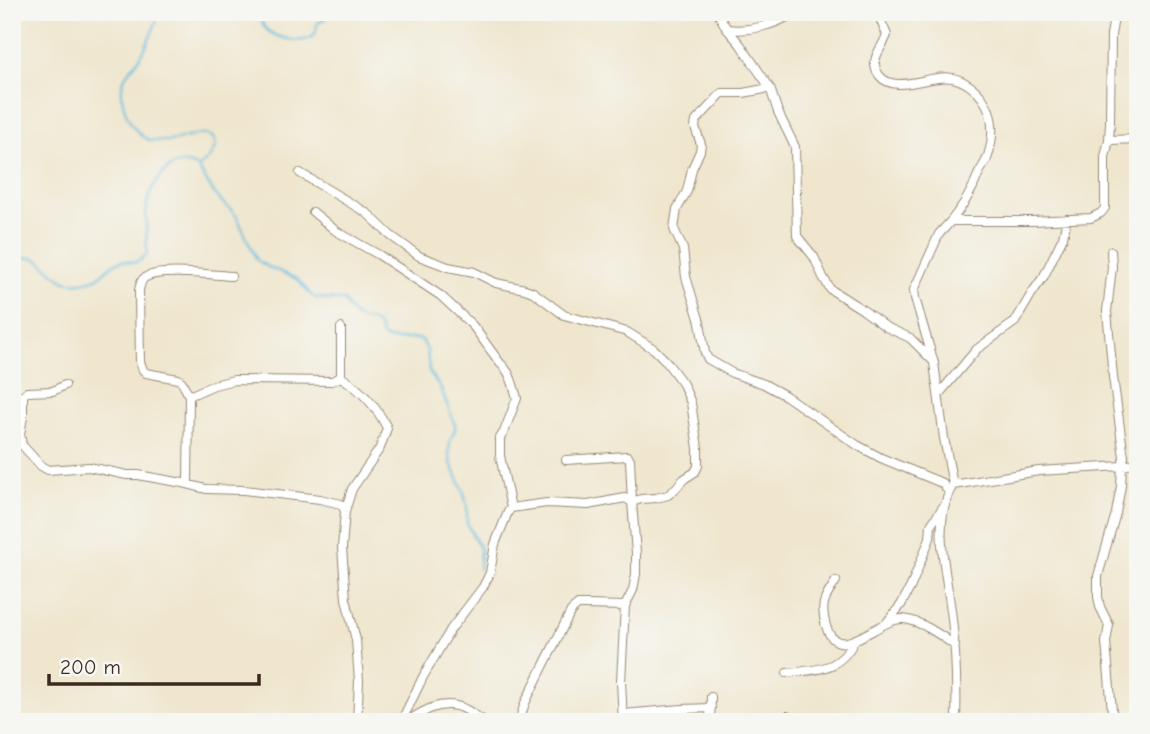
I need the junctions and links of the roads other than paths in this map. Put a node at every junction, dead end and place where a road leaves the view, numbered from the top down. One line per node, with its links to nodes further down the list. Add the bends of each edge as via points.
1 (717, 12): 5 (street)
2 (795, 12): 5 (street, via 762,27)
3 (877, 12): 12 (street, via 887,35 875,59 880,76 891,83 954,78 977,93 990,111 993,125 988,157)
4 (1115, 12): 8 (street)
5 (727, 29): 6 (street)
6 (770, 89): 16 (street, via 796,150 799,240 832,290 913,340); 27 (street, via 722,93 696,121 701,144 674,229 685,257 705,353 732,373 786,396 857,445)
7 (1138, 139): 8 (street)
8 (1109, 140): 11 (street, via 1105,208 1096,217)
9 (300, 173): 28 (street, via 367,213 419,256 533,292 564,316 627,332 654,349 683,384 691,403 698,466 668,495)
10 (313, 212): 30 (street, via 441,296 473,326 505,367 517,398 500,438)
11 (1066, 219): 12 (street); 19 (street, via 1063,237 1044,276 1015,322 977,349)
12 (951, 221): 16 (street, via 939,234 914,290)
13 (1111, 251): 25 (street, via 1107,311)
14 (231, 276): 20 (street, via 161,273 149,275 140,285 139,362 143,370 178,379)
15 (341, 328): 17 (street)
16 (934, 363): 19 (street)
17 (341, 377): 20 (street, via 332,382 234,380); 31 (street, via 358,388 387,428 380,448 352,489)
18 (65, 385): 21 (street, via 53,391 27,392)
19 (939, 394): 27 (street)
20 (189, 396): 26 (street)
21 (23, 416): 22 (street); 26 (street, via 22,445 48,470 89,467)
22 (12, 426)
23 (566, 460): 28 (street, via 627,456)
24 (1138, 463): 25 (street)
25 (1122, 466): 27 (street, via 1038,471); 47 (street, via 1116,513 1098,576 1100,607 1109,625)
26 (188, 484): 31 (street, via 320,499 341,504)
27 (951, 489): 29 (street)
28 (632, 502): 30 (street); 33 (street, via 636,574)
29 (946, 504): 34 (street, via 931,525 911,586); 36 (street, via 941,546)
30 (511, 508): 42 (street, via 483,587 423,677)
31 (345, 511): 41 (street, via 342,548 346,599 356,640)
32 (836, 581): 35 (street, via 822,605 828,633 839,642)
33 (625, 606): 40 (street); 44 (street, via 578,605 571,611)
34 (888, 621): 35 (street); 36 (street, via 909,620)
35 (855, 640): 37 (street, via 831,667)
36 (955, 646): 46 (street)
37 (787, 673)
38 (711, 697): 39 (street)
39 (711, 708): 40 (street); 45 (street)
40 (623, 718)
41 (357, 722)
42 (404, 722): 43 (street, via 427,708 448,705)
43 (486, 722)
44 (519, 722)
45 (710, 722)
46 (956, 722)
47 (1111, 722)

